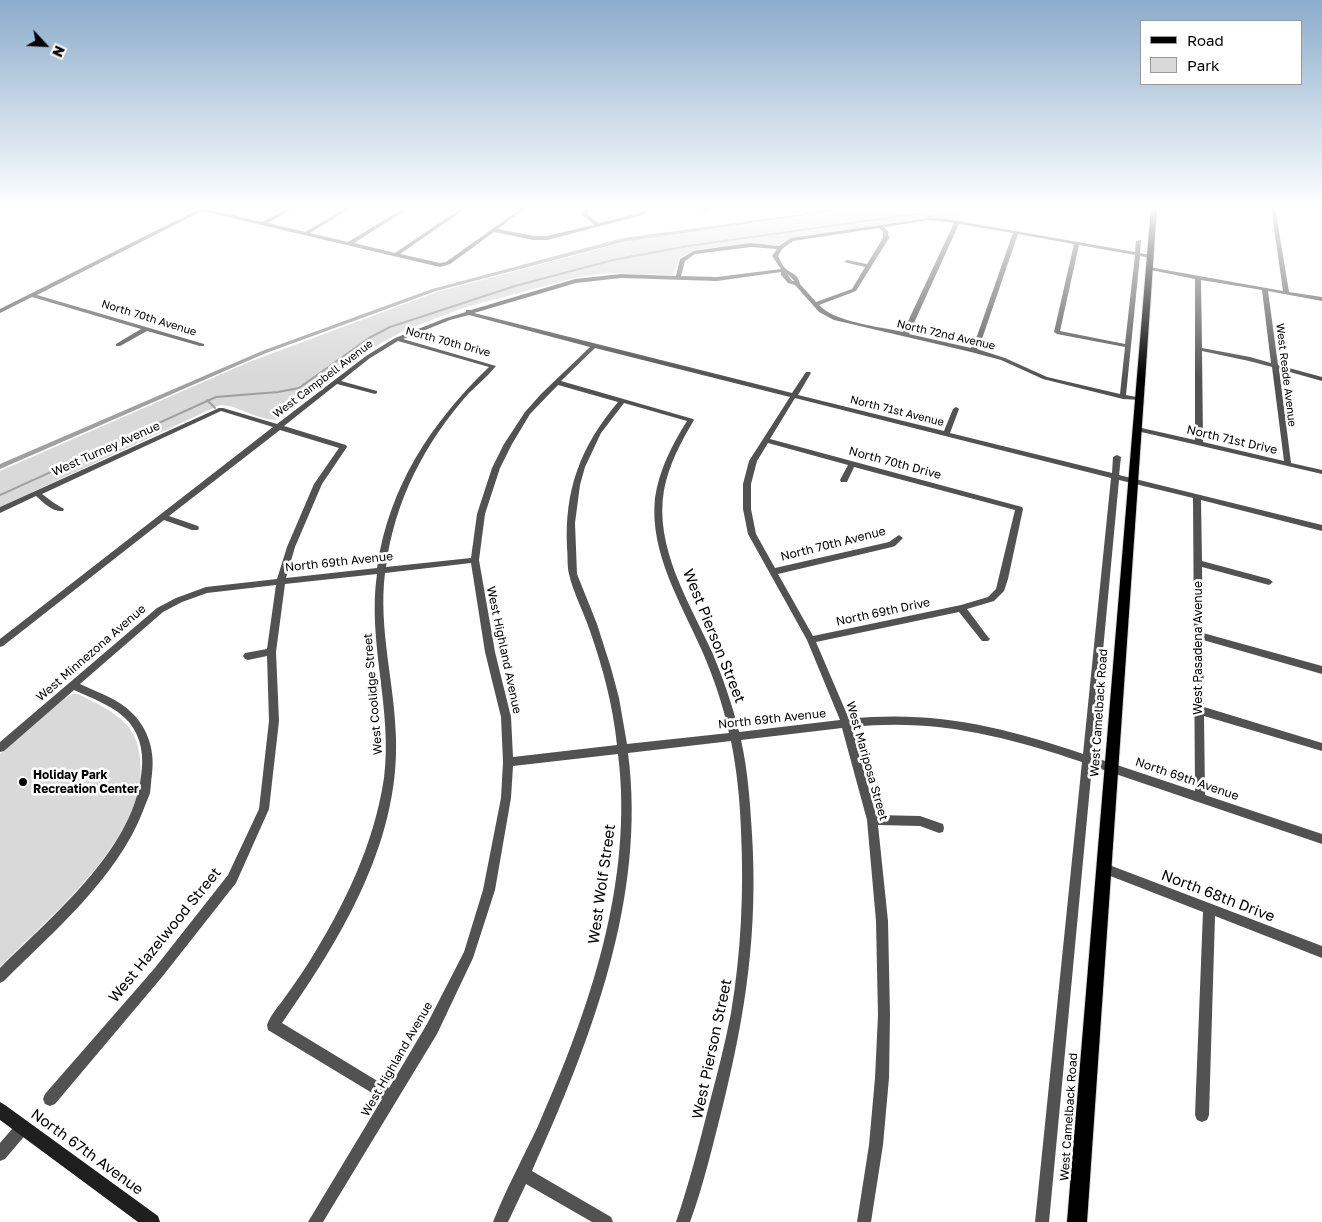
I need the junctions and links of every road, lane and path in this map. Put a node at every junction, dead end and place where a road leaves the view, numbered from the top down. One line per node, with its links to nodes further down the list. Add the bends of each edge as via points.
1 (94, 264): 18 (street)
2 (681, 264): 15 (street)
3 (779, 264): 13 (street)
4 (858, 264): 11 (street)
5 (938, 264): 25 (street)
6 (1005, 264): 32 (street)
7 (1072, 264): 24 (street)
8 (1137, 264): 30 (street)
9 (1150, 264): 12 (main road, West Camelback Road)
10 (1282, 264): 17 (street)
11 (869, 266): 20 (street, via 854,290)
12 (1149, 268): 14 (street); 42 (main road, West Camelback Road)
13 (784, 270): 15 (street, West Campbell Avenue, via 717,279); 20 (street, via 790,282 797,284)
14 (1198, 277): 16 (street); 31 (street)
15 (678, 278): 22 (street, West Campbell Avenue, via 621,276 582,280)
16 (1265, 289): 17 (street); 33 (street, West Reade Avenue)
17 (1286, 293): 19 (street)
18 (32, 295): 21 (street); 23 (street, North 70th Avenue)
19 (1322, 299)
20 (815, 304): 25 (street, North 72nd Avenue, via 831,317 848,323)
21 (0, 311)
22 (468, 312): 26 (street, West Campbell Avenue); 29 (street, North 71st Avenue)
23 (146, 329): 27 (street); 28 (street, North 70th Avenue)
24 (1057, 332): 30 (street)
25 (905, 335): 32 (street, North 72nd Avenue)
26 (397, 339): 34 (street, North 70th Drive); 37 (street, West Campbell Avenue)
27 (118, 345)
28 (202, 345)
29 (594, 346): 38 (street, West Highland Avenue); 41 (street, North 71st Avenue)
30 (1128, 346): 40 (street)
31 (1199, 348): 33 (street); 49 (street)
32 (973, 350): 40 (street, North 72nd Avenue, via 1003,359 1044,378)
33 (1274, 365): 36 (street); 52 (street, West Reade Avenue)
34 (493, 366): 67 (street, West Coolidge Street, via 455,403 418,455 393,513)
35 (808, 374): 41 (street, West Mariposa Street)
36 (1322, 379)
37 (337, 382): 39 (street); 45 (street, West Campbell Avenue)
38 (556, 382): 43 (street); 65 (street, West Highland Avenue, via 527,413 496,468 481,514)
39 (375, 392)
40 (1124, 395): 42 (street, North 72nd Avenue)
41 (794, 396): 47 (street, North 71st Avenue); 48 (street, West Mariposa Street)
42 (1140, 399): 46 (main road, West Camelback Road)
43 (622, 401): 84 (street, West Pierson Street, via 691,420 676,444 662,480 658,502 662,544 715,672); 87 (street, West Wolf Street, via 605,419 586,450 573,490 570,520 573,574 609,676)
44 (956, 409): 47 (street)
45 (278, 427): 57 (street, West Turney Avenue, via 221,409); 61 (street, West Campbell Avenue); 69 (street, West Hazelwood Street, via 343,447 318,484 291,547)
46 (1137, 429): 49 (street, North 71st Drive); 56 (main road, West Camelback Road)
47 (946, 434): 54 (street, North 71st Avenue)
48 (765, 440): 51 (street, North 70th Drive); 68 (street, West Mariposa Street, via 753,461 747,484 746,509 752,534)
49 (1199, 443): 52 (street, North 71st Drive)
50 (1117, 458): 54 (street, West Camelback Road)
51 (852, 464): 55 (street); 72 (street, North 70th Drive, via 1019,509)
52 (1288, 464): 53 (street, North 71st Drive)
53 (1322, 472)
54 (1115, 477): 56 (street, North 71st Avenue); 88 (street, West Camelback Road)
55 (844, 480)
56 (1133, 482): 58 (street, North 71st Avenue); 90 (main road, West Camelback Road)
57 (37, 493): 59 (street); 60 (street, West Turney Avenue)
58 (1197, 498): 63 (street, North 71st Avenue); 66 (street, West Pasadena Avenue)
59 (60, 509)
60 (0, 510)
61 (164, 517): 62 (street); 77 (street, West Campbell Avenue)
62 (195, 528)
63 (1322, 528)
64 (899, 538): 68 (street, North 70th Avenue, via 892,544)
65 (475, 560): 67 (street, North 69th Avenue); 89 (street, West Highland Avenue, via 488,642 506,718)
66 (1198, 563): 70 (street); 74 (street, West Pasadena Avenue)
67 (381, 570): 69 (street, North 69th Avenue); 99 (street, West Coolidge Street, via 379,624 391,742 386,794 368,860 348,907 314,967)
68 (772, 572): 76 (street, West Mariposa Street)
69 (281, 581): 71 (street, North 69th Avenue); 78 (street, West Hazelwood Street)
70 (1269, 582)
71 (206, 590): 81 (street, West Minnezona Avenue, via 160,610)
72 (1000, 591): 73 (street, North 69th Drive, via 990,599)
73 (961, 608): 75 (street); 76 (street, North 69th Drive)
74 (1198, 635): 80 (street); 82 (street, West Pasadena Avenue)
75 (985, 639)
76 (810, 640): 83 (street, West Mariposa Street)
77 (0, 644)
78 (271, 652): 79 (street); 101 (street, West Hazelwood Street, via 274,721 264,809 232,878 158,973)
79 (248, 656)
80 (1322, 670)
81 (73, 685): 86 (street, West Minnezona Avenue); 98 (street, via 117,706 138,728 147,753 147,788 120,846 95,878)
82 (1199, 710): 85 (street); 91 (street, West Pasadena Avenue)
83 (846, 724): 84 (street, North 69th Avenue); 88 (street, North 69th Avenue, via 908,720 963,725 1011,735); 92 (street, West Mariposa Street)
84 (735, 736): 87 (street, North 69th Avenue); 111 (street, West Pierson Street, via 744,793 749,872 740,999 707,1142)
85 (1322, 747)
86 (0, 748)
87 (624, 748): 89 (street, North 69th Avenue); 106 (street, West Wolf Street, via 627,796 625,847 609,949 576,1050)
88 (1087, 759): 90 (street, North 69th Avenue); 113 (street, West Camelback Road)
89 (508, 762): 100 (street, West Highland Avenue, via 506,798 496,853 469,954 432,1028)
90 (1112, 767): 91 (street, North 69th Avenue); 95 (main road, West Camelback Road)
91 (1200, 797): 94 (street, North 69th Avenue)
92 (872, 820): 93 (street, via 920,821); 112 (street, West Mariposa Street, via 882,921 884,1015 876,1145)
93 (939, 828)
94 (1322, 839)
95 (1104, 868): 96 (street, North 68th Drive); 114 (main road, West Camelback Road)
96 (1208, 908): 97 (street, North 68th Drive); 103 (street)
97 (1322, 952)
98 (0, 977)
99 (273, 1025): 100 (street)
100 (391, 1097): 108 (street, West Highland Avenue)
101 (50, 1099)
102 (0, 1110): 104 (main road, North 67th Avenue)
103 (1202, 1115)
104 (23, 1127): 105 (street); 107 (main road, North 67th Avenue)
105 (0, 1154)
106 (523, 1174): 109 (street, West Wolf Street); 110 (street)
107 (152, 1222)
108 (315, 1222)
109 (500, 1222)
110 (606, 1222)
111 (682, 1222)
112 (864, 1222)
113 (1042, 1222)
114 (1077, 1222)

